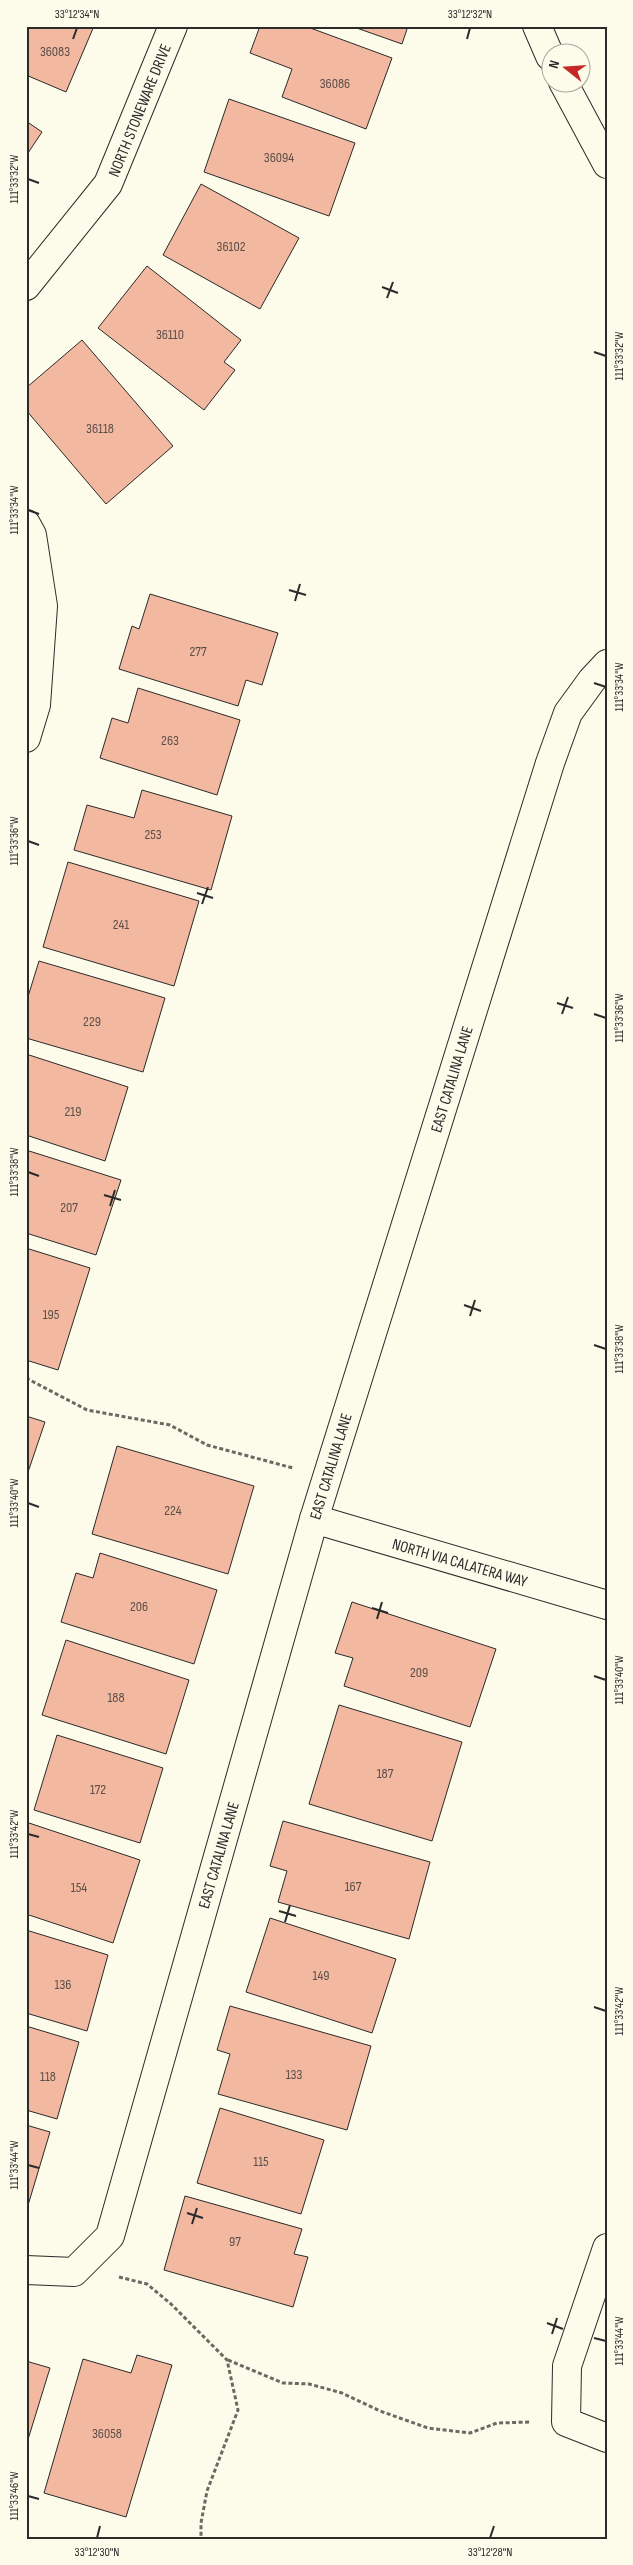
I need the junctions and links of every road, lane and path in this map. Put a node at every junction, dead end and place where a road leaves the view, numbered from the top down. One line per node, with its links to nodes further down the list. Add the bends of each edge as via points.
1 (173, 26): 6 (street, NORTH STONEWARE DRIVE, via 108,184)
2 (537, 26): 3 (street)
3 (544, 42)
4 (567, 92): 5 (street)
5 (607, 164)
6 (26, 286)
7 (26, 524): 9 (street, via 32,535 43,606 36,706)
8 (607, 664): 11 (street, EAST CATALINA LANE, via 568,713 550,762)
9 (26, 738)
10 (26, 1378): 11 (path, via 87,1410 170,1425 207,1445)
11 (326, 1480): 12 (street, EAST CATALINA LANE)
12 (314, 1519): 13 (street, NORTH VIA CALATERA WAY); 16 (street, EAST CATALINA LANE, via 110,2236)
13 (607, 1605)
14 (607, 2248): 18 (street, via 567,2366)
15 (26, 2270): 16 (street)
16 (74, 2272): 17 (path, via 130,2278 147,2284)
17 (227, 2360): 18 (path, via 283,2383 309,2384 342,2392 380,2411 428,2428 470,2433 497,2422); 20 (path, via 238,2410 208,2491)
18 (566, 2422): 19 (street)
19 (607, 2438)
20 (201, 2539)

